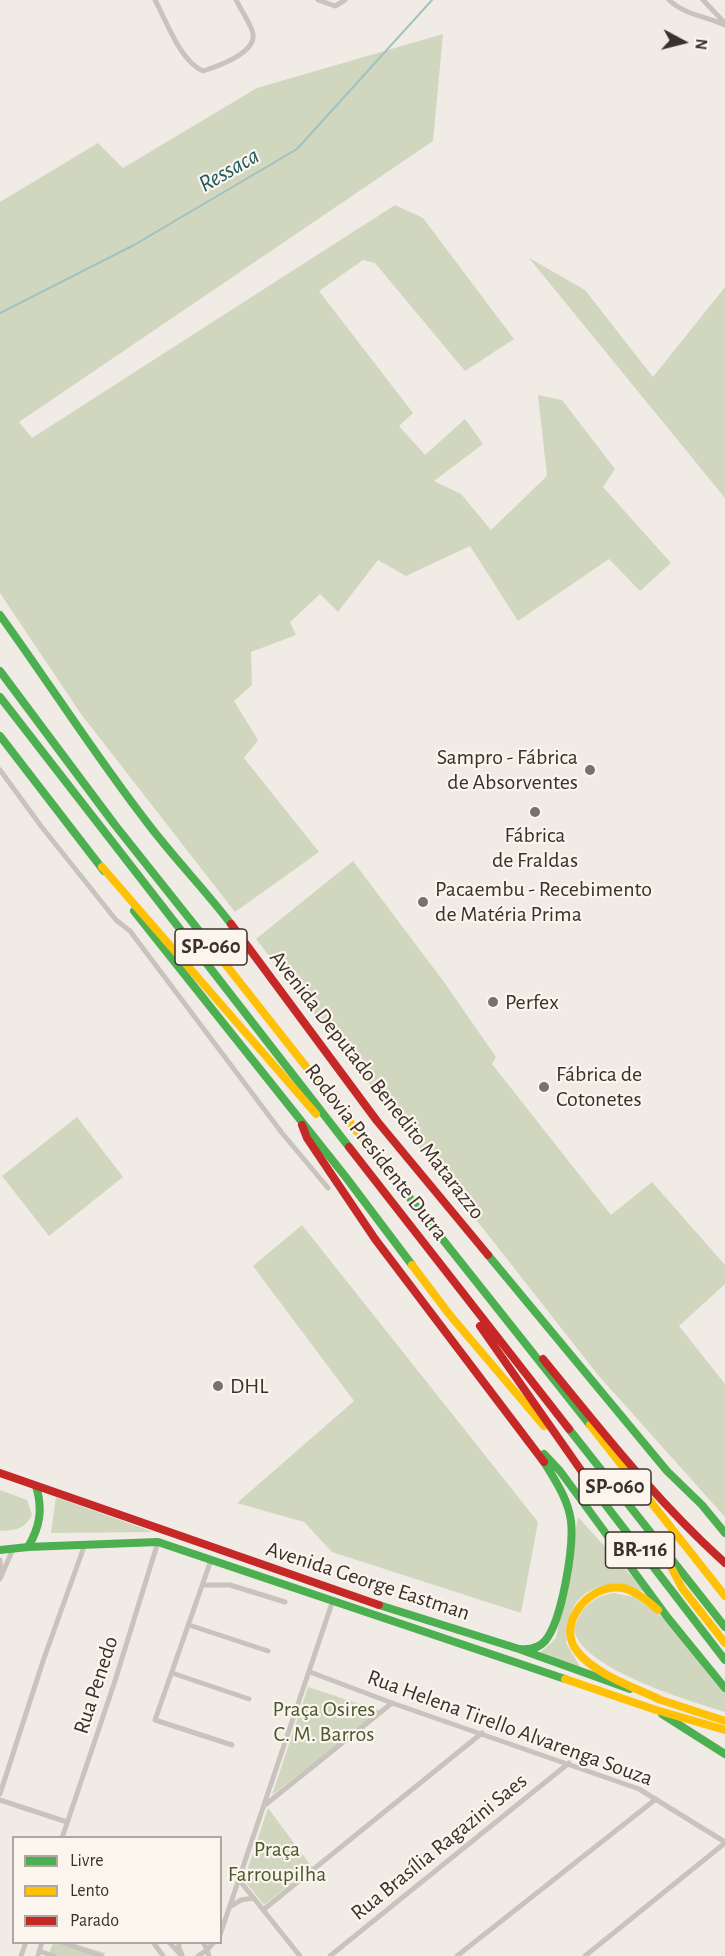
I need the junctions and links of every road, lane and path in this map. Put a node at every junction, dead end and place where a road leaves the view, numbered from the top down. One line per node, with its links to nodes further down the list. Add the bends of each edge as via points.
1 (155, 0): 2 (street, via 184,55 192,66 203,71 252,44 253,33)
2 (236, 0)
3 (318, 0): 4 (street, via 335,6)
4 (345, 0)
5 (669, 0): 7 (street, via 694,16)
6 (703, 0): 7 (street)
7 (725, 23)
8 (0, 615): 23 (main road, Avenida Deputado Benedito Matarazzo, via 149,825 229,922 377,1121 667,1471)
9 (0, 671): 18 (main road, Rodovia Presidente Dutra / SP-060, via 122,835)
10 (0, 697): 15 (main road, Rodovia Presidente Dutra / SP-060)
11 (0, 736): 13 (main road)
12 (0, 770): 16 (street)
13 (102, 867): 14 (main road); 15 (main road)
14 (299, 1117): 19 (main road, via 307,1138 375,1239); 22 (main road, BR-116, via 449,1314)
15 (355, 1155): 17 (main road, Rodovia Presidente Dutra / SP-060)
16 (328, 1188)
17 (459, 1289): 22 (main road, via 495,1350); 26 (main road, Rodovia Presidente Dutra / SP-060)
18 (511, 1325): 32 (main road, BR-116, via 556,1373 624,1458); 35 (main road, Rodovia Presidente Dutra / SP-060)
19 (508, 1414): 38 (main road, via 560,1471); 42 (main road, via 560,1488 571,1520 572,1542 553,1628 543,1643 532,1649)
20 (0, 1473): 21 (main road, Avenida George Eastman)
21 (36, 1486): 27 (main road, via 42,1516); 42 (main road, Avenida George Eastman, via 346,1594)
22 (599, 1496): 44 (main road, BR-116)
23 (725, 1533)
24 (158, 1542): 25 (main road, Avenida George Eastman); 31 (main road, Avenida George Eastman); 63 (street, Rua Penedo)
25 (85, 1544): 27 (main road, Avenida George Eastman); 59 (street)
26 (659, 1544): 40 (main road, Rodovia Presidente Dutra / SP-060); 41 (main road, via 682,1588)
27 (28, 1547): 28 (main road, Avenida George Eastman)
28 (14, 1549): 29 (main road, Avenida George Eastman); 33 (street)
29 (0, 1550)
30 (0, 1560): 33 (street)
31 (211, 1560): 34 (street); 36 (main road, Avenida George Eastman)
32 (725, 1563)
33 (0, 1577)
34 (203, 1585): 37 (street, via 230,1585); 39 (street)
35 (725, 1596)
36 (333, 1600): 45 (street); 51 (main road, Avenida George Eastman)
37 (285, 1602)
38 (668, 1618): 47 (main road); 49 (main road, via 635,1592 607,1588 581,1604 569,1631 572,1644 581,1655)
39 (189, 1625): 43 (street); 46 (street)
40 (725, 1627)
41 (725, 1643)
42 (519, 1649): 49 (main road, Avenida George Eastman)
43 (268, 1651)
44 (725, 1660)
45 (310, 1672): 50 (street, Rua Helena Tirello Alvarenga Souza); 62 (street)
46 (172, 1673): 48 (street); 56 (street, via 156,1720)
47 (725, 1688)
48 (249, 1699)
49 (661, 1700): 52 (main road, Avenida George Eastman)
50 (393, 1703): 55 (street, Rua Helena Tirello Alvarenga Souza); 62 (street)
51 (656, 1710): 52 (main road, Avenida George Eastman); 57 (main road)
52 (711, 1721): 53 (main road, Avenida George Eastman); 54 (main road, Avenida George Eastman)
53 (725, 1721)
54 (725, 1730)
55 (482, 1733): 58 (street, Rua Helena Tirello Alvarenga Souza); 69 (street)
56 (232, 1745)
57 (725, 1754)
58 (569, 1763): 60 (street, Rua Helena Tirello Alvarenga Souza); 80 (street, Rua Brasília Ragazini Saes)
59 (0, 1794)
60 (656, 1799): 65 (street, Rua Helena Tirello Alvarenga Souza); 81 (street)
61 (0, 1800): 63 (street)
62 (265, 1806): 66 (street)
63 (67, 1822): 64 (street, Rua Penedo)
64 (63, 1836)
65 (725, 1843): 82 (street)
66 (240, 1881): 67 (street); 68 (street)
67 (254, 1898): 68 (street); 69 (street)
68 (231, 1906): 70 (street)
69 (263, 1910): 79 (street)
70 (222, 1930)
71 (68, 1944): 76 (street)
72 (172, 1944): 77 (street)
73 (208, 1953): 78 (street)
74 (38, 1954): 75 (street)
75 (54, 1956)
76 (101, 1956)
77 (183, 1956)
78 (198, 1956)
79 (300, 1956)
80 (330, 1956)
81 (457, 1956)
82 (585, 1956)

